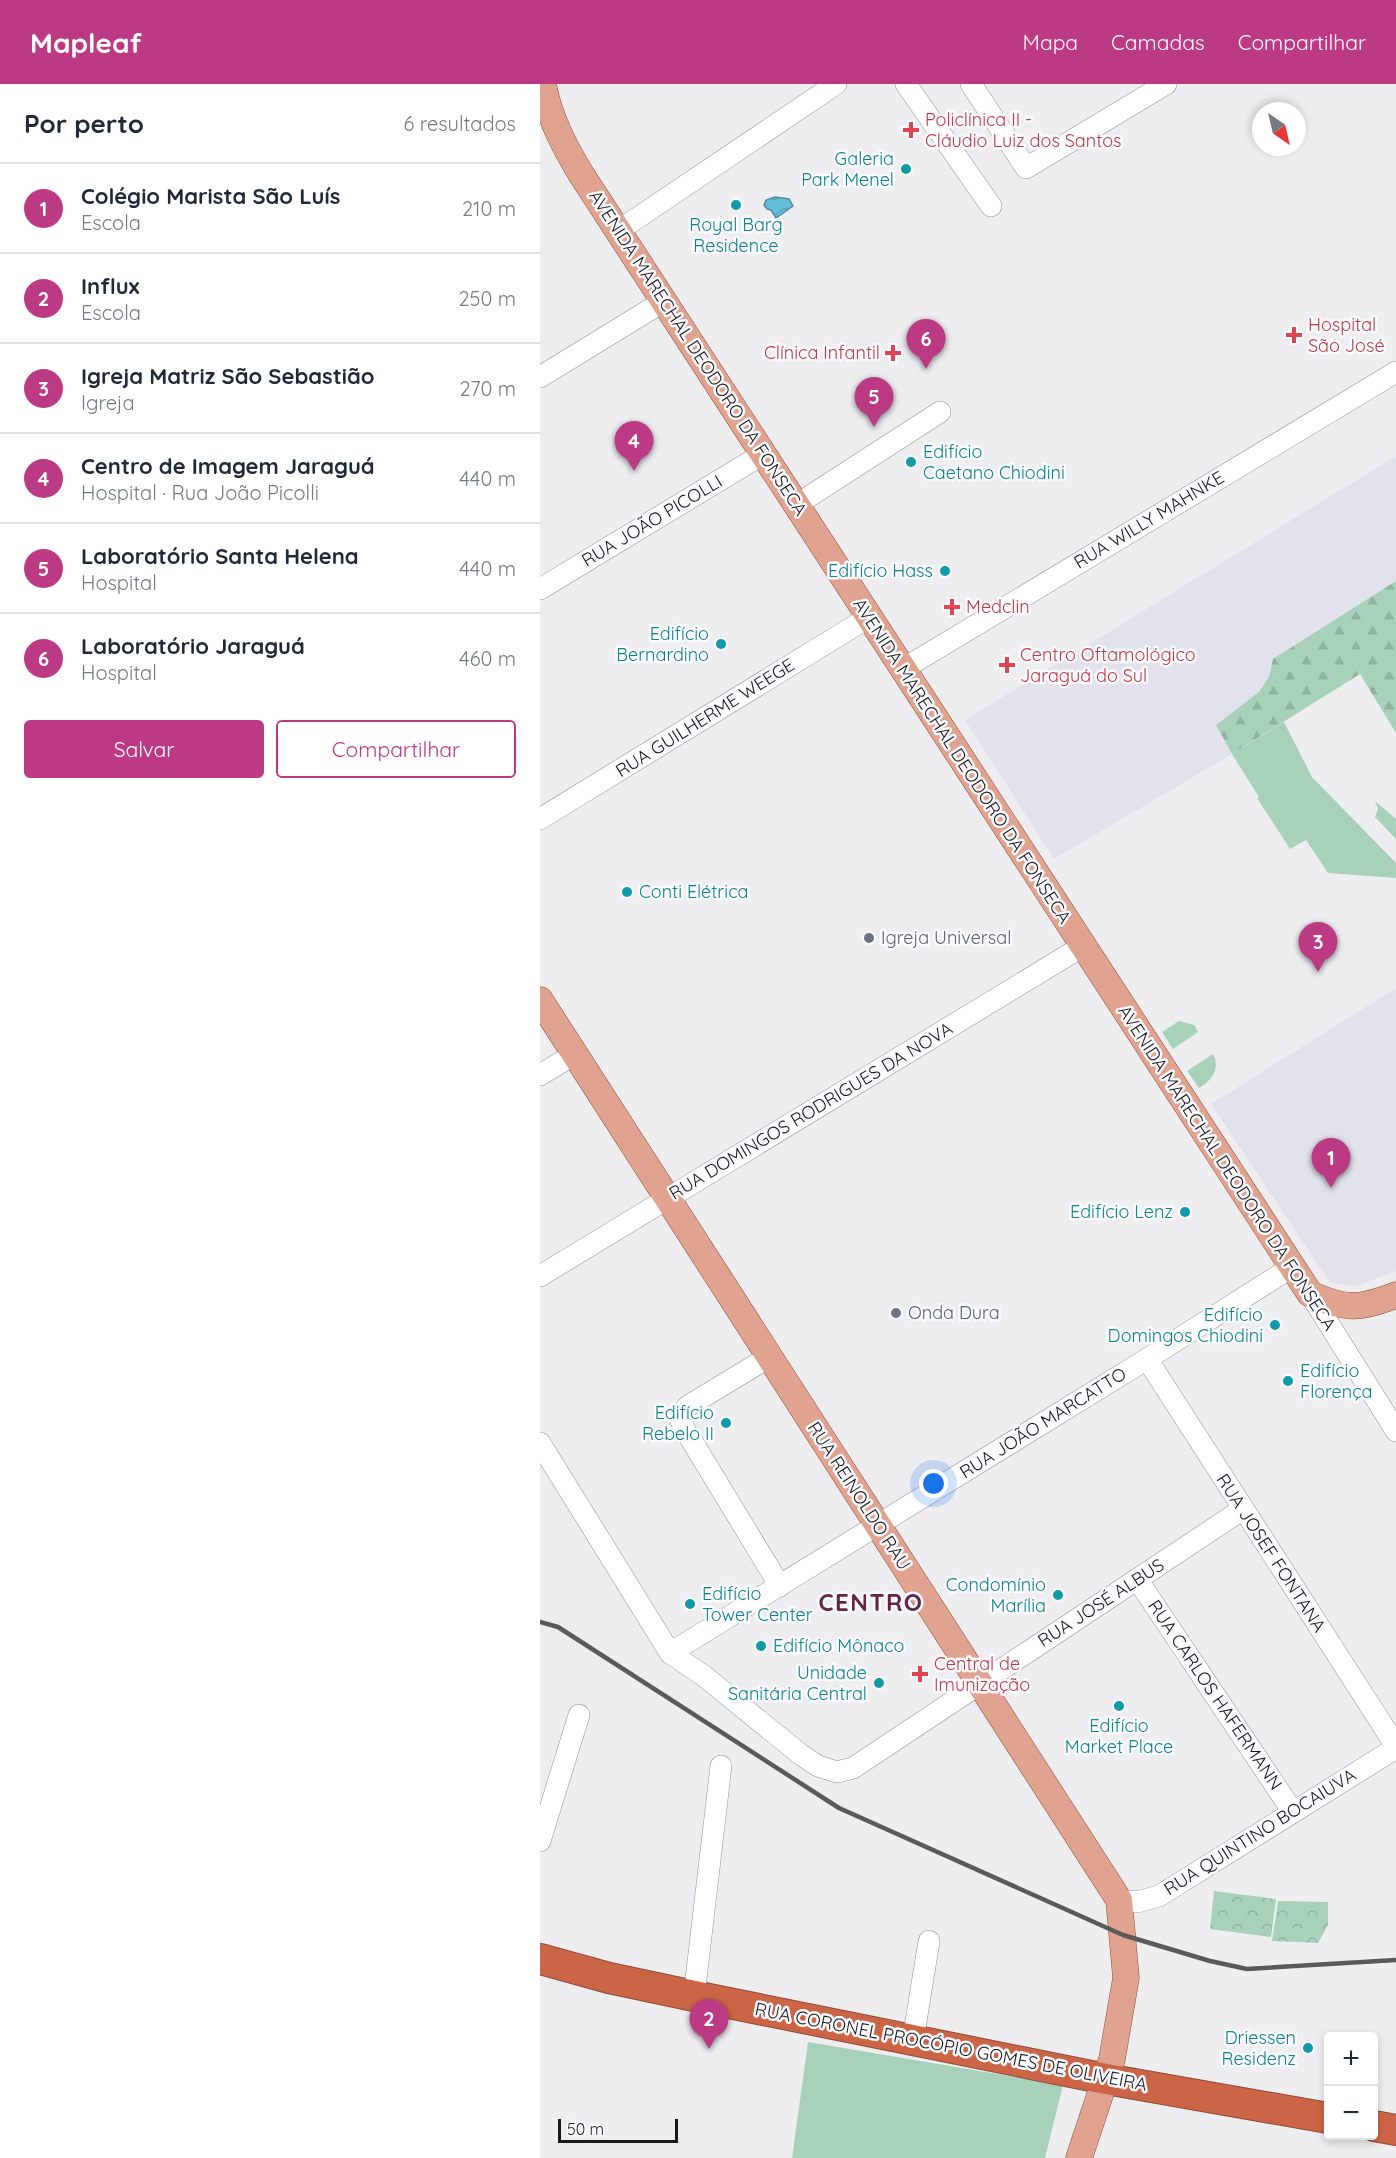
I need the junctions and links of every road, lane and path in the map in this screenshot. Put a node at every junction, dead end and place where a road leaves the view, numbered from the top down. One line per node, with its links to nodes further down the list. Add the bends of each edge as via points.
1 (543, 84): 7 (main road, AVENIDA MARECHAL DEODORO DA FONSECA)
2 (836, 84): 9 (street)
3 (906, 84): 8 (street)
4 (971, 84): 5 (street, via 1026,168)
5 (1166, 84)
6 (540, 112): 7 (street)
7 (564, 145): 9 (main road, AVENIDA MARECHAL DEODORO DA FONSECA)
8 (991, 206)
9 (618, 231): 10 (main road, AVENIDA MARECHAL DEODORO DA FONSECA)
10 (664, 301): 12 (street); 14 (main road, AVENIDA MARECHAL DEODORO DA FONSECA)
11 (1396, 372): 18 (street, RUA WILLY MAHNKE)
12 (540, 377)
13 (940, 412): 15 (street)
14 (763, 454): 15 (main road, AVENIDA MARECHAL DEODORO DA FONSECA); 16 (street, RUA JOÃO PICOLLI)
15 (796, 505): 17 (main road, AVENIDA MARECHAL DEODORO DA FONSECA)
16 (540, 589)
17 (869, 616): 18 (main road, AVENIDA MARECHAL DEODORO DA FONSECA); 19 (street, RUA GUILHERME WEEGE)
18 (903, 669): 20 (main road, AVENIDA MARECHAL DEODORO DA FONSECA)
19 (540, 819)
20 (1083, 946): 24 (street, RUA DOMINGOS RODRIGUES DA NOVA); 25 (main road, AVENIDA MARECHAL DEODORO DA FONSECA)
21 (540, 1000): 22 (main road, RUA REINOLDO RAU)
22 (575, 1054): 23 (street); 24 (main road, RUA REINOLDO RAU)
23 (540, 1075)
24 (666, 1199): 26 (street, RUA DOMINGOS RODRIGUES DA NOVA); 30 (main road, RUA REINOLDO RAU)
25 (1292, 1267): 27 (main road, AVENIDA MARECHAL DEODORO DA FONSECA); 31 (street, RUA JOÃO MARCATTO)
26 (540, 1276)
27 (1310, 1294): 28 (main road, via 1333,1304 1358,1307); 29 (street, AVENIDA MARECHAL DEODORO DA FONSECA)
28 (1396, 1295)
29 (1327, 1321): 32 (street, via 1345,1332); 33 (street, AVENIDA MARECHAL DEODORO DA FONSECA); 35 (street, via 1328,1341)
30 (769, 1357): 37 (main road, RUA REINOLDO RAU); 39 (street, via 688,1406 679,1416)
31 (1147, 1359): 36 (street, RUA JOSEF FONTANA); 37 (street, RUA JOÃO MARCATTO)
32 (1396, 1412)
33 (1396, 1431)
34 (540, 1443): 40 (street)
35 (1396, 1447)
36 (1243, 1509): 38 (street, RUA JOSÉ ALBUS); 43 (street, RUA JOSEF FONTANA)
37 (879, 1525): 39 (street, RUA JOÃO MARCATTO); 41 (main road, RUA REINOLDO RAU)
38 (1137, 1579): 41 (street, RUA JOSÉ ALBUS); 45 (street, RUA CARLOS HAFERMANN)
39 (780, 1586): 40 (street, RUA JOÃO MARCATTO)
40 (670, 1653): 41 (street, RUA JOSÉ ALBUS, via 800,1754 837,1772 854,1768)
41 (979, 1683): 47 (main road, RUA REINOLDO RAU)
42 (579, 1715): 46 (street)
43 (1396, 1747): 45 (street, RUA QUINTINO BOCAIUVA)
44 (721, 1766): 50 (street)
45 (1293, 1812): 47 (street, RUA QUINTINO BOCAIUVA, via 1159,1896 1137,1902)
46 (540, 1840)
47 (1119, 1900): 52 (main road, RUA REINOLDO RAU, via 1126,1978)
48 (929, 1941): 51 (street)
49 (540, 1959): 50 (highway, RUA CORONEL PROCÓPIO GOMES DE OLIVEIRA)
50 (694, 1996): 51 (highway, RUA CORONEL PROCÓPIO GOMES DE OLIVEIRA)
51 (913, 2040): 52 (highway, RUA CORONEL PROCÓPIO GOMES DE OLIVEIRA)
52 (1106, 2079): 53 (highway, RUA CORONEL PROCÓPIO GOMES DE OLIVEIRA); 56 (main road, RUA REINOLDO RAU)
53 (1324, 2117)
54 (1378, 2127): 55 (highway)
55 (1396, 2130)
56 (1079, 2158)

